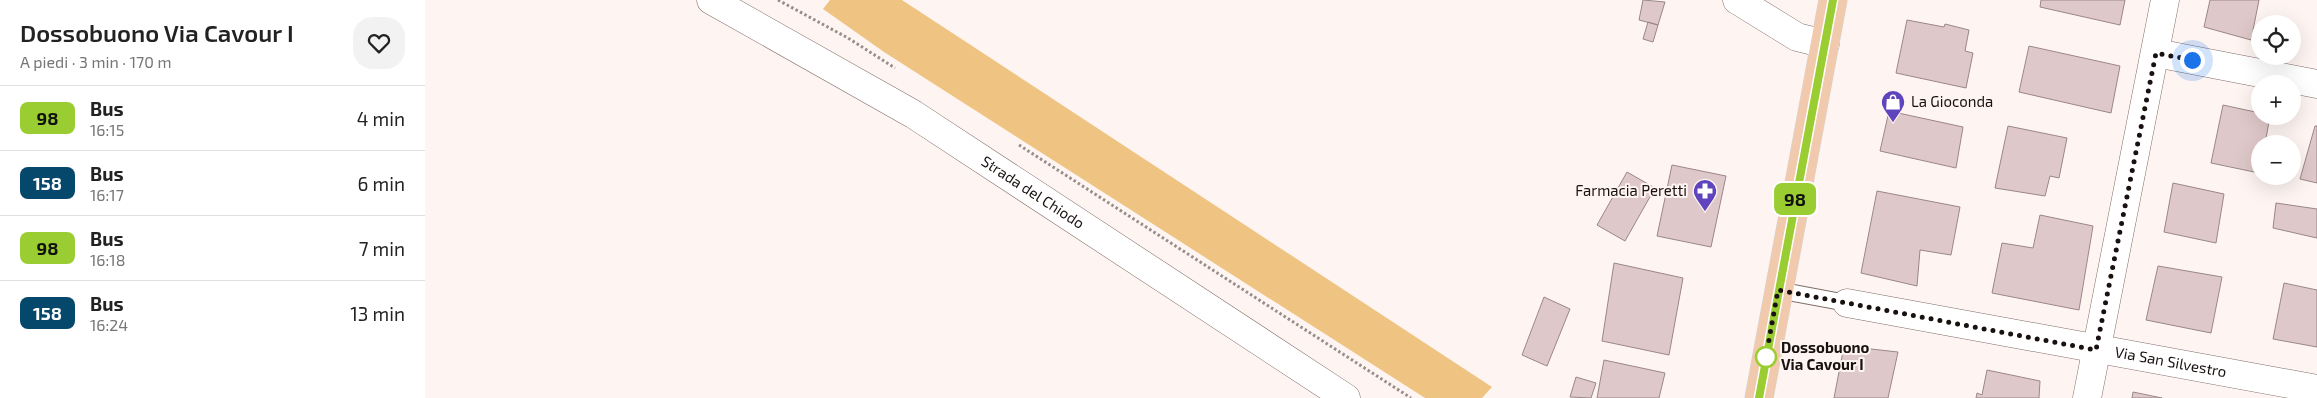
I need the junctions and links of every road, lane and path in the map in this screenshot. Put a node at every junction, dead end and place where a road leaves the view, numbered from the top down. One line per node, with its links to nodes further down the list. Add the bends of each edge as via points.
1 (711, 0): 15 (street, Strada del Chiodo, via 913,114)
2 (777, 0): 8 (path, via 848,38)
3 (1737, 0): 6 (street, via 1797,37)
4 (1833, 0): 6 (main road)
5 (2165, 0): 7 (street)
6 (1825, 44): 11 (main road)
7 (2156, 53): 9 (street); 13 (street)
8 (898, 70)
9 (2317, 84)
10 (1013, 142): 16 (path)
11 (1778, 290): 12 (lane); 17 (main road)
12 (1847, 304): 13 (street, Via San Silvestro)
13 (2096, 350): 14 (street, Via San Silvestro); 18 (street)
14 (2317, 389)
15 (1347, 398)
16 (1411, 398)
17 (1759, 398)
18 (2087, 398)

